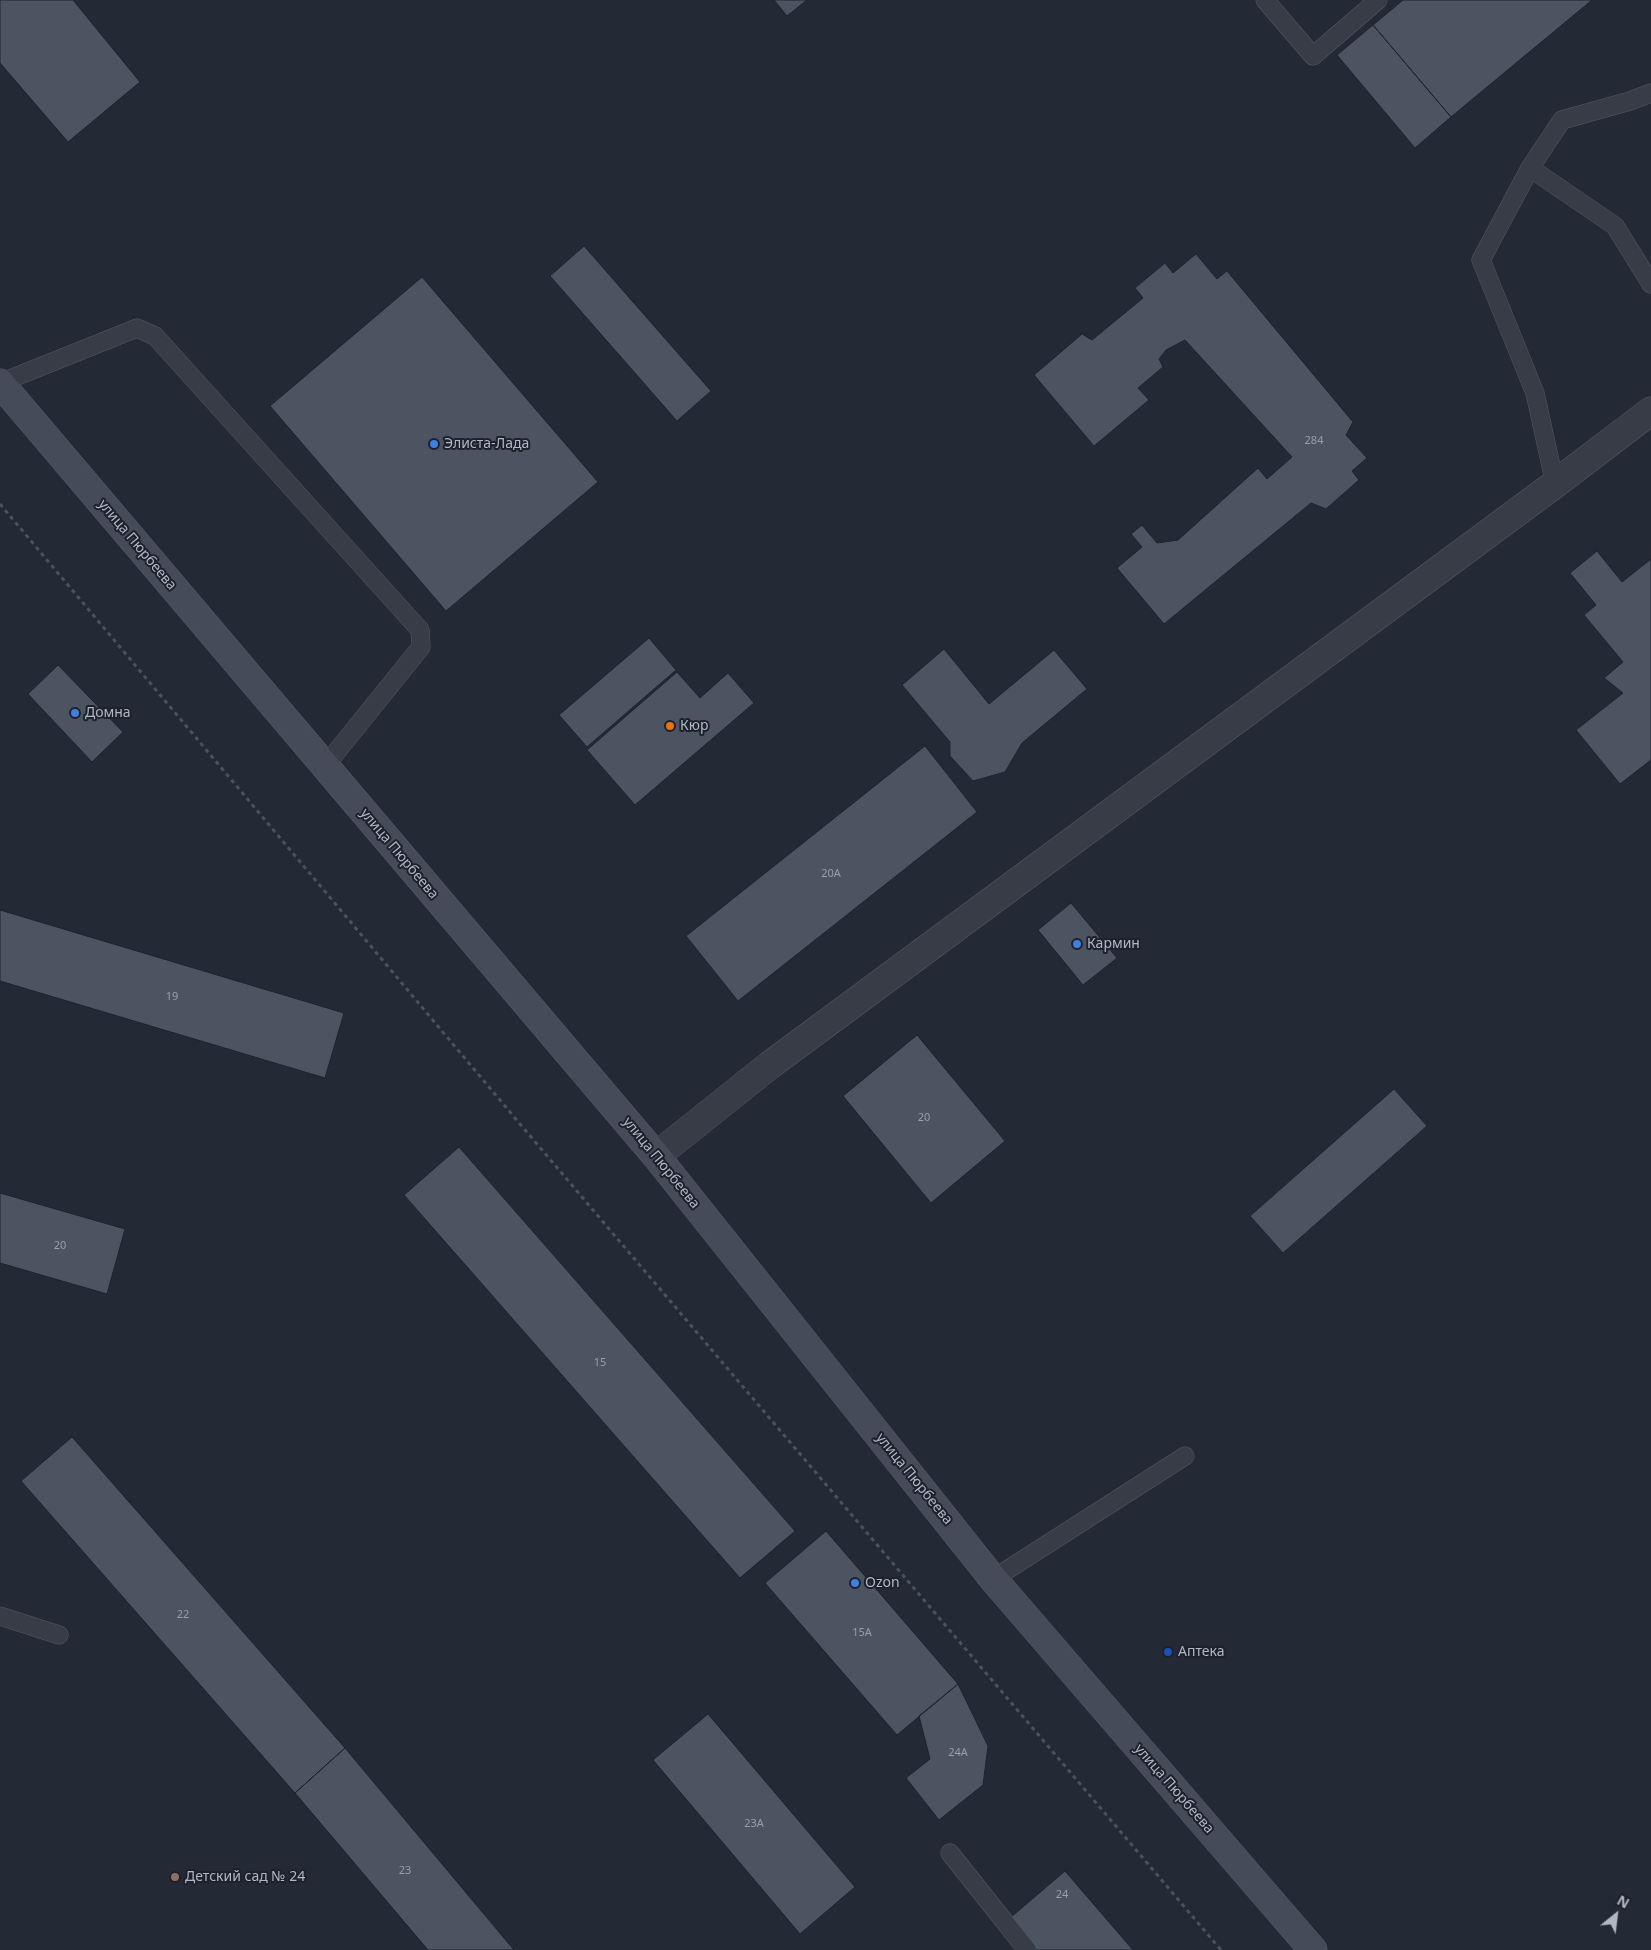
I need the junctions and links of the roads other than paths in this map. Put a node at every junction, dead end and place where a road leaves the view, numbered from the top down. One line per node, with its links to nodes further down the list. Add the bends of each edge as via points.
1 (1264, 0): 2 (lane, via 1313,56)
2 (1378, 0)
3 (1651, 93): 4 (lane, via 1562,120)
4 (1530, 168): 5 (lane, via 1615,226); 8 (lane, via 1480,260 1535,393)
5 (1651, 284)
6 (0, 383): 9 (main road, улица Пюрбеева); 9 (lane, via 136,328 155,336 420,630 421,647)
7 (1651, 411): 8 (street)
8 (1556, 484): 10 (street, via 778,1060)
9 (325, 766): 10 (main road, улица Пюрбеева)
10 (656, 1156): 12 (main road, улица Пюрбеева)
11 (1184, 1456): 12 (lane)
12 (993, 1579): 17 (main road, улица Пюрбеева)
13 (0, 1616): 14 (lane)
14 (59, 1635)
15 (950, 1853): 16 (lane)
16 (1027, 1950)
17 (1313, 1950)

